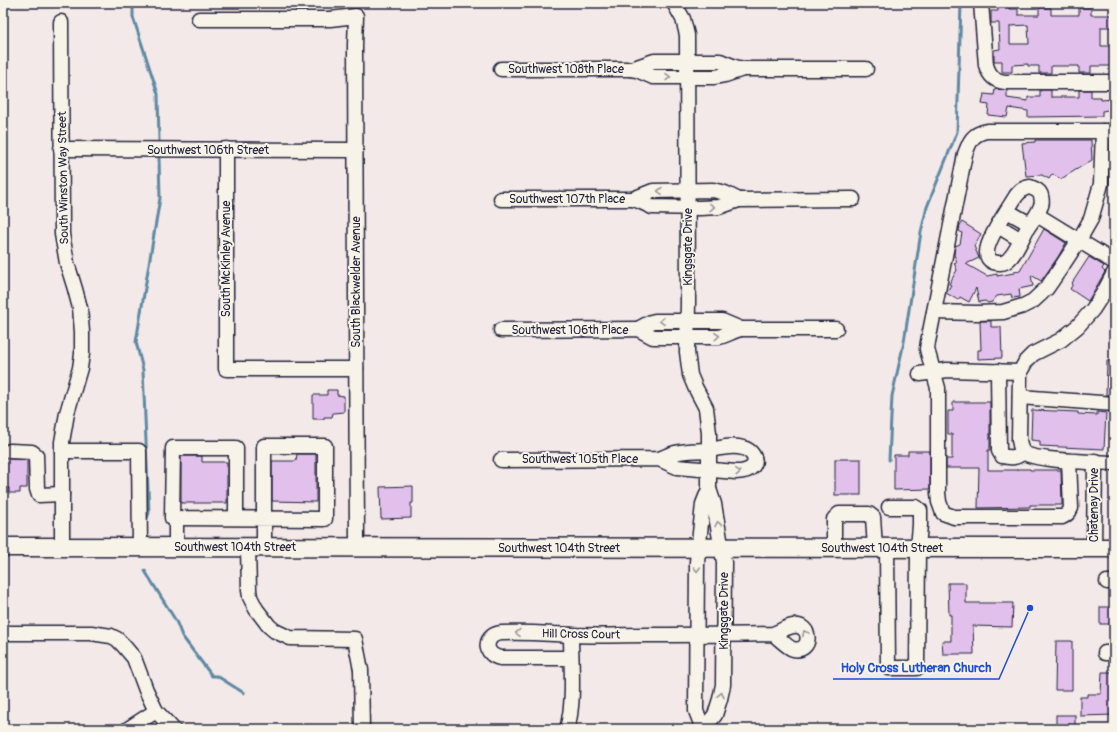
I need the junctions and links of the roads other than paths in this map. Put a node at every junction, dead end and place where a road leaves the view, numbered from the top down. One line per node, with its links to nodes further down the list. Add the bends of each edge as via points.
1 (674, 3): 5 (street, Kingsgate Drive, via 686,27)
2 (981, 3): 11 (street, via 986,65 989,74 996,80)
3 (199, 19): 15 (street, South Blackwelder Avenue, via 330,19 356,16)
4 (61, 22): 13 (street, South Winston Way Street)
5 (688, 61): 7 (street, Southwest 108th Place, via 654,61); 8 (street, Southwest 108th Place, via 720,61); 10 (street, Kingsgate Drive)
6 (501, 69): 7 (street, Southwest 108th Place)
7 (631, 69): 10 (street, Southwest 108th Place, one-way to 10, via 653,77)
8 (743, 69): 9 (street, Southwest 108th Place); 10 (street, Southwest 108th Place, via 721,76)
9 (866, 69)
10 (688, 77): 16 (street, Kingsgate Drive)
11 (1114, 82)
12 (1108, 131): 26 (street, via 1099,194 1091,218); 29 (street, via 987,131 973,137 965,154)
13 (61, 150): 14 (street, Southwest 106th Street); 44 (street, South Winston Way Street, via 62,234 80,308 82,332 80,368 67,413)
14 (226, 150): 15 (street, Southwest 106th Street); 36 (street, South McKinley Avenue, via 226,369)
15 (356, 150): 36 (street, South Blackwelder Avenue)
16 (688, 191): 18 (street, Southwest 107th Place, one-way to 18, via 653,191); 20 (street, Southwest 107th Place, via 720,191); 21 (street, Kingsgate Drive)
17 (501, 199): 18 (street, Southwest 107th Place)
18 (633, 199): 21 (street, Southwest 107th Place, via 652,207)
19 (853, 199): 20 (street, Southwest 107th Place)
20 (739, 200): 21 (street, Southwest 107th Place, one-way to 20, via 719,207)
21 (688, 207): 30 (street, Kingsgate Drive)
22 (1007, 211): 23 (street); 23 (street, via 1021,190 1035,188 1042,197 1041,208); 24 (street)
23 (1033, 220): 25 (street); 26 (street)
24 (998, 226): 25 (street); 25 (street, via 987,247 989,260 1005,262)
25 (1021, 240)
26 (1079, 240): 27 (street); 29 (street, via 1047,288 1032,301 995,313)
27 (1114, 262)
28 (1114, 273): 38 (street, via 1104,292 1078,326 1061,340 1033,354)
29 (934, 312): 39 (street, via 927,349)
30 (688, 321): 31 (street, Southwest 106th Place, one-way to 31, via 655,321); 32 (street, Southwest 106th Place, via 722,321); 35 (street, Kingsgate Drive)
31 (638, 329): 34 (street, Southwest 106th Place); 35 (street, Southwest 106th Place, via 653,337)
32 (741, 329): 33 (street, Southwest 106th Place); 35 (street, Southwest 106th Place, one-way to 32, via 719,337)
33 (836, 329)
34 (501, 330)
35 (688, 337): 42 (street, Kingsgate Drive, via 690,375 706,408)
36 (356, 369): 63 (street, South Blackwelder Avenue)
37 (998, 371): 38 (street); 39 (street, via 947,370); 45 (street, via 999,451 1002,456 1010,458)
38 (1020, 372): 40 (street)
39 (927, 373): 48 (street, via 938,388 939,396 938,493 943,513 961,518 1065,516 1071,508)
40 (1020, 397): 41 (street); 45 (street, via 1019,440)
41 (1114, 404)
42 (709, 450): 46 (street, Southwest 105th Place, via 675,453); 51 (street, Kingsgate Drive); 51 (street, Southwest 105th Place, one-way to 42, via 742,472 754,466 753,456 746,448 725,447)
43 (10, 451): 53 (street, via 32,452 36,456 36,490 39,495)
44 (62, 451): 53 (street, South Winston Way Street); 60 (street, via 139,451)
45 (1023, 452): 48 (street, via 1035,457)
46 (659, 459): 47 (street, Southwest 105th Place); 51 (street, Southwest 105th Place, via 677,467)
47 (501, 460)
48 (1069, 461): 49 (street)
49 (1095, 461): 50 (street); 69 (street, Chatenay Drive)
50 (1114, 463)
51 (709, 471): 52 (street, Kingsgate Drive)
52 (709, 490): 64 (street, Kingsgate Drive, via 703,504); 65 (street, Kingsgate Drive, one-way to 52)
53 (62, 494): 59 (street, South Winston Way Street)
54 (889, 507): 68 (street, via 916,507 920,510)
55 (176, 518): 56 (street); 56 (street, via 172,518 173,448 236,448); 61 (street)
56 (236, 518): 57 (street)
57 (264, 518): 57 (street, via 264,446 325,446 326,518); 62 (street)
58 (3, 547): 59 (main road, Southwest 104th Street)
59 (62, 547): 60 (main road, Southwest 104th Street)
60 (140, 547): 61 (main road, Southwest 104th Street)
61 (176, 547): 62 (main road, Southwest 104th Street)
62 (256, 547): 63 (main road, Southwest 104th Street); 80 (street, via 250,597 269,626 290,638 355,639 361,670)
63 (357, 547): 64 (main road, Southwest 104th Street)
64 (698, 548): 65 (main road, Southwest 104th Street); 73 (street, Kingsgate Drive, one-way to 73)
65 (722, 548): 66 (main road, Southwest 104th Street); 74 (street, Kingsgate Drive)
66 (834, 548): 67 (main road, Southwest 104th Street); 67 (street, via 834,519 839,514 869,514 873,517)
67 (881, 548): 68 (main road, Southwest 104th Street); 68 (street, via 888,668 917,668)
68 (918, 548): 69 (main road, Southwest 104th Street)
69 (1094, 548): 70 (main road, Southwest 104th Street)
70 (1114, 548)
71 (3, 633): 77 (street, via 91,633 117,639 134,658)
72 (773, 634): 74 (street, Hill Cross Court)
73 (696, 635): 74 (street, Hill Cross Court); 75 (street, Hill Cross Court); 82 (street, Kingsgate Drive, via 696,711)
74 (724, 635): 82 (street, Kingsgate Drive, one-way to 74, via 714,714 720,699 723,685)
75 (571, 636): 76 (street); 76 (street, Hill Cross Court, one-way to 76, via 496,634 487,645 490,654 501,658)
76 (571, 658): 81 (street, via 571,710)
77 (156, 711): 78 (street); 79 (street)
78 (128, 729)
79 (173, 729)
80 (362, 729)
81 (567, 729)
82 (703, 729)

